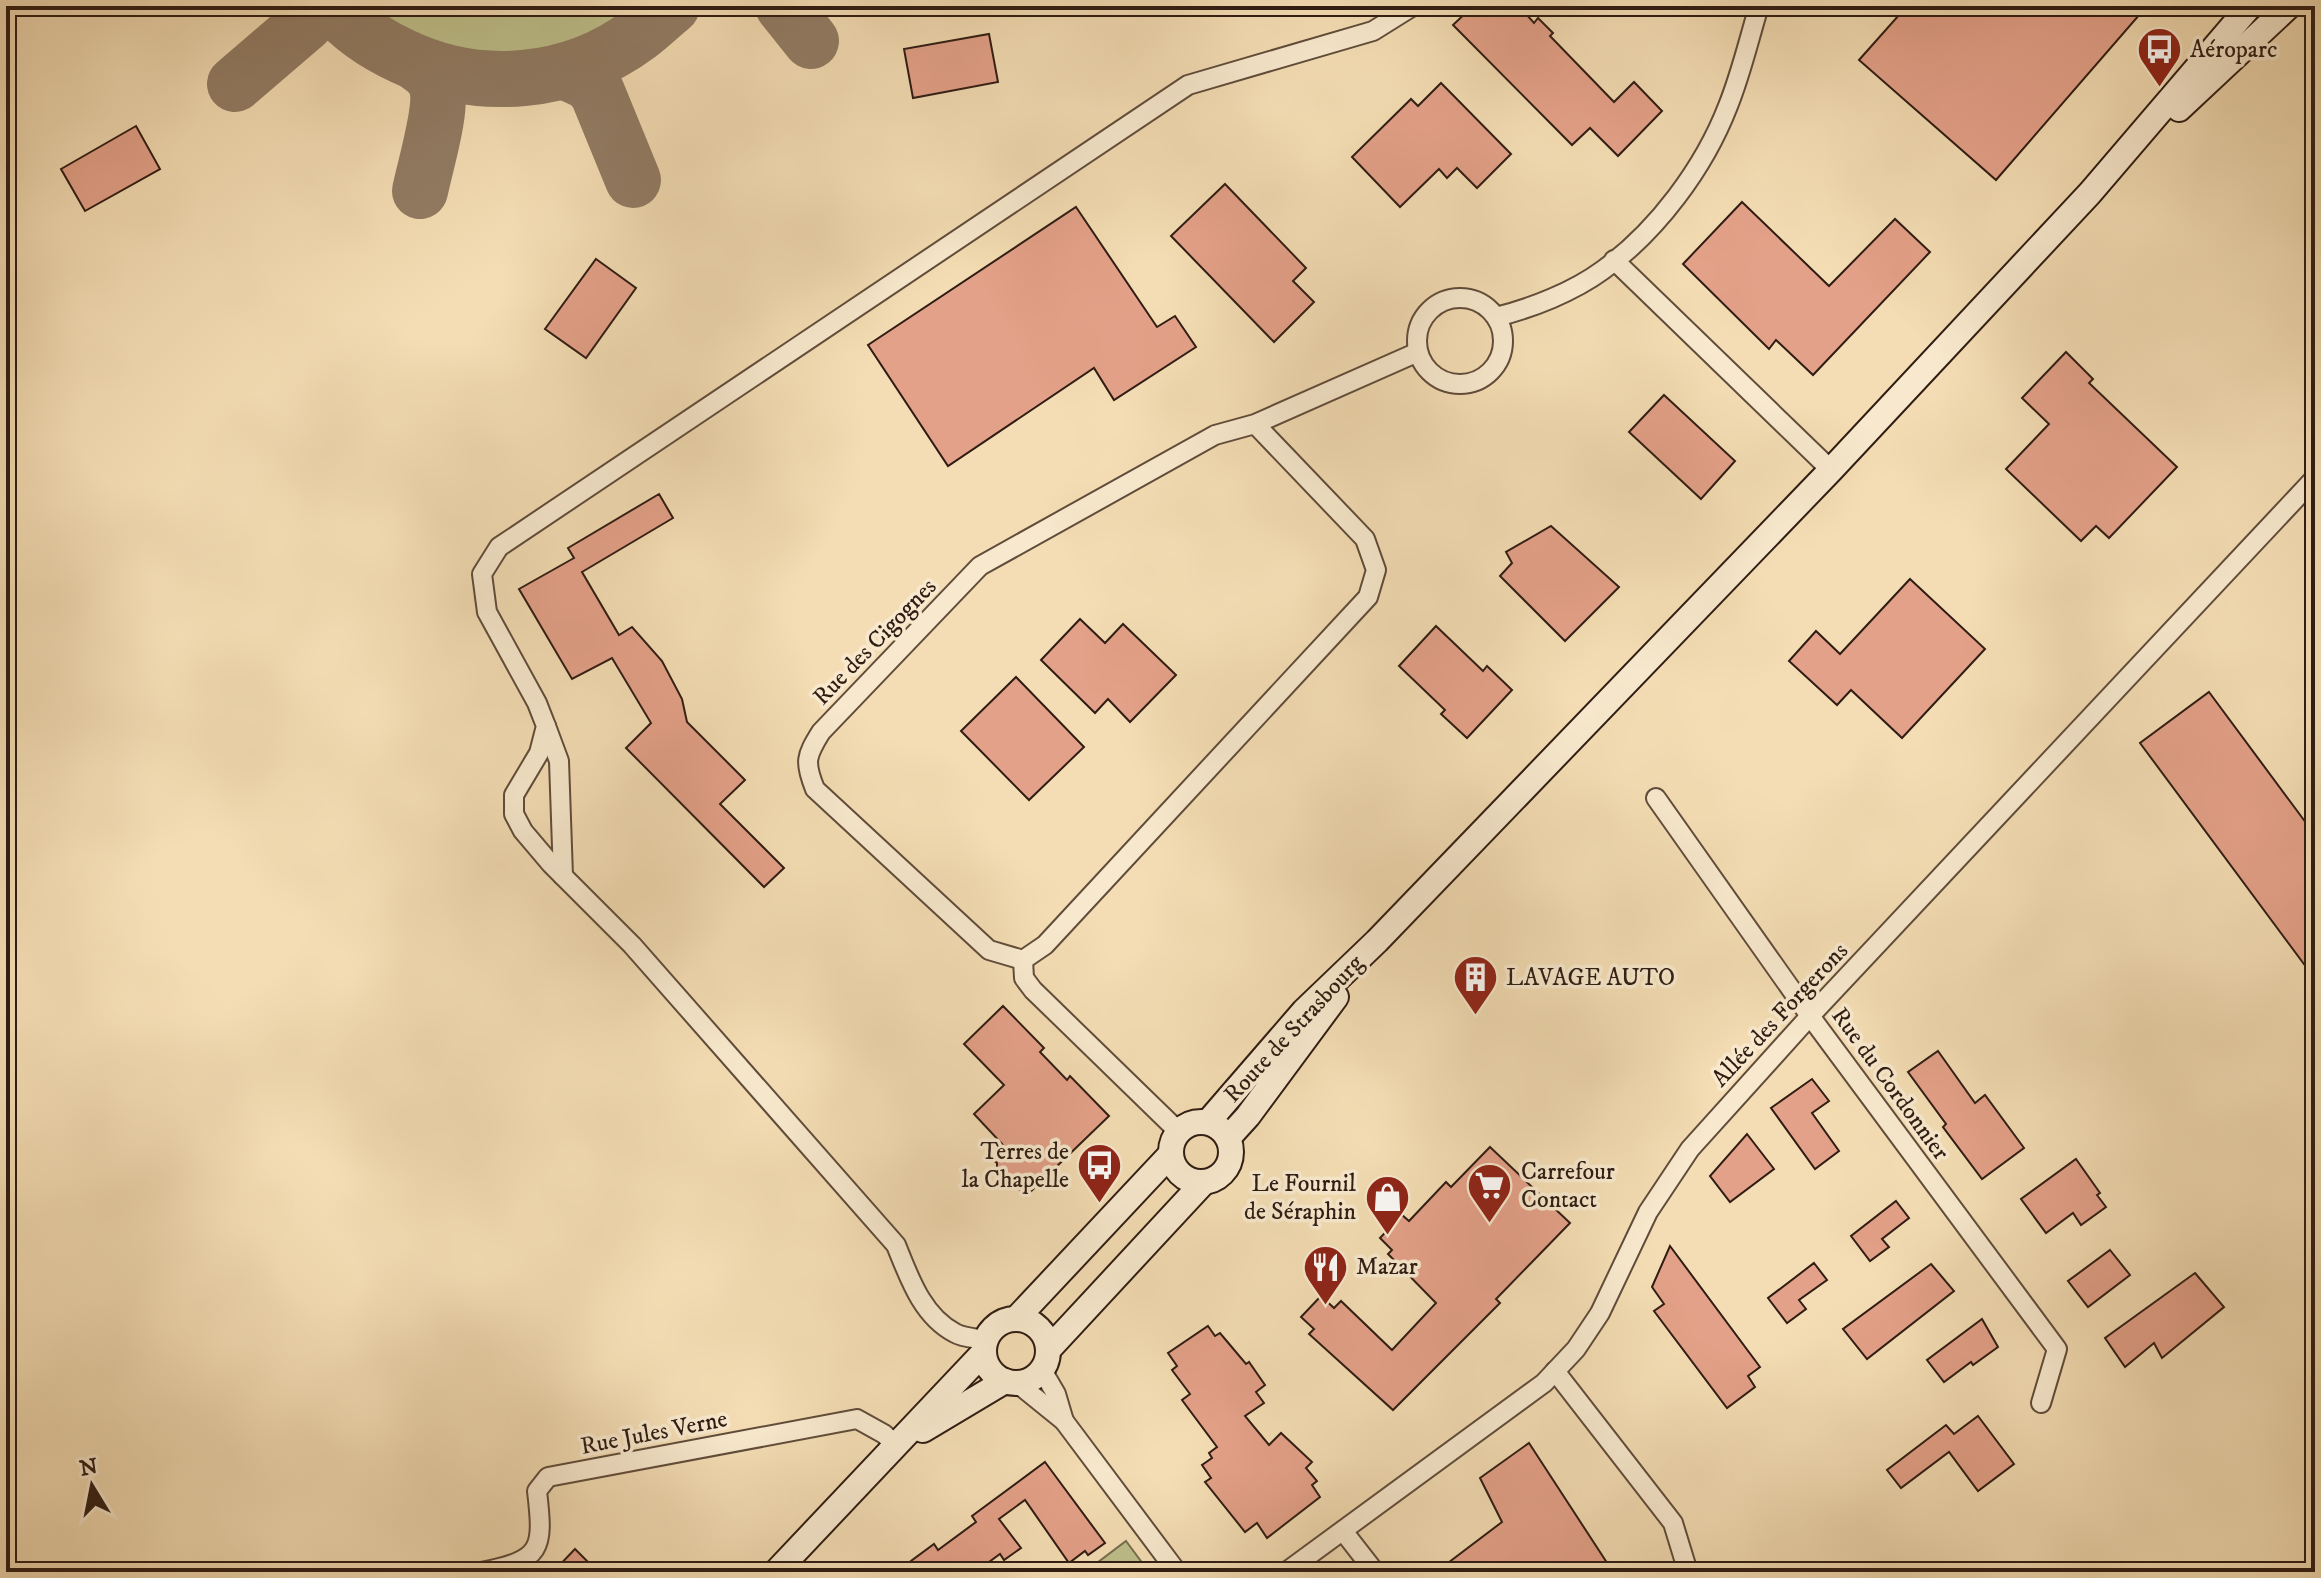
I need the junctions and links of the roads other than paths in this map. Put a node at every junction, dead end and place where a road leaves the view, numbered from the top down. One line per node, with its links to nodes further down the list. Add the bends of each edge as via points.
1 (1413, 6): 12 (street, via 1373,31 1188,85 499,547 482,574 487,612)
2 (1759, 6): 6 (street, via 1715,135 1658,217)
3 (2250, 6): 5 (main road)
4 (2289, 6): 5 (main road)
5 (2090, 193): 10 (main road)
6 (1614, 260): 7 (street, via 1572,287); 10 (street)
7 (1496, 317): 8 (street, via 1466,298 1440,303 1420,323); 8 (street, via 1503,346 1489,373 1476,381 1462,384 1434,376)
8 (1418, 352): 9 (street, Rue des Cigognes)
9 (1255, 424): 16 (street, via 1365,539 1376,570 1368,597 1088,902); 16 (street, Rue des Cigognes, via 1215,435 980,566 821,732 808,753 807,770 815,789 989,950)
10 (1831, 470): 15 (main road)
11 (2315, 478): 17 (street, Allée des Forgerons)
12 (546, 726): 14 (street, via 559,761); 14 (street, via 539,753 514,795 514,814)
13 (1656, 798): 17 (street, Rue du Cordonnier)
14 (563, 876): 23 (street, via 632,945 896,1245 915,1291 940,1323)
15 (1377, 941): 18 (main road, Route de Strasbourg, via 1304,1011); 19 (main road, Route de Strasbourg)
16 (1023, 960): 20 (street, via 1024,978 1033,990)
17 (1810, 1016): 25 (street, Allée des Forgerons, via 1690,1149 1648,1212 1600,1313); 27 (street, Rue du Cordonnier, via 2057,1349)
18 (1208, 1122): 19 (main road); 20 (main road, via 1191,1123)
19 (1228, 1138): 21 (main road, via 1228,1167)
20 (1174, 1143): 21 (main road, via 1178,1172); 22 (main road)
21 (1203, 1183): 24 (main road)
22 (1016, 1319): 23 (main road, via 997,1325); 24 (main road, via 1035,1325 1046,1341)
23 (985, 1346): 26 (main road, via 990,1370); 29 (main road)
24 (1045, 1360): 26 (main road, via 1026,1381); 28 (street)
25 (1555, 1371): 30 (street, Allée des Forgerons); 36 (street, via 1673,1523)
26 (1011, 1382): 28 (street); 29 (main road)
27 (2041, 1403)
28 (1064, 1421): 33 (street)
29 (897, 1446): 31 (street, Rue Jules Verne, via 857,1419 548,1477 537,1491 540,1539 531,1555 515,1565); 32 (main road)
30 (1343, 1531): 34 (street, Allée des Forgerons); 35 (street)
31 (481, 1572)
32 (776, 1572)
33 (1177, 1572)
34 (1286, 1572)
35 (1375, 1572)
36 (1688, 1572)

